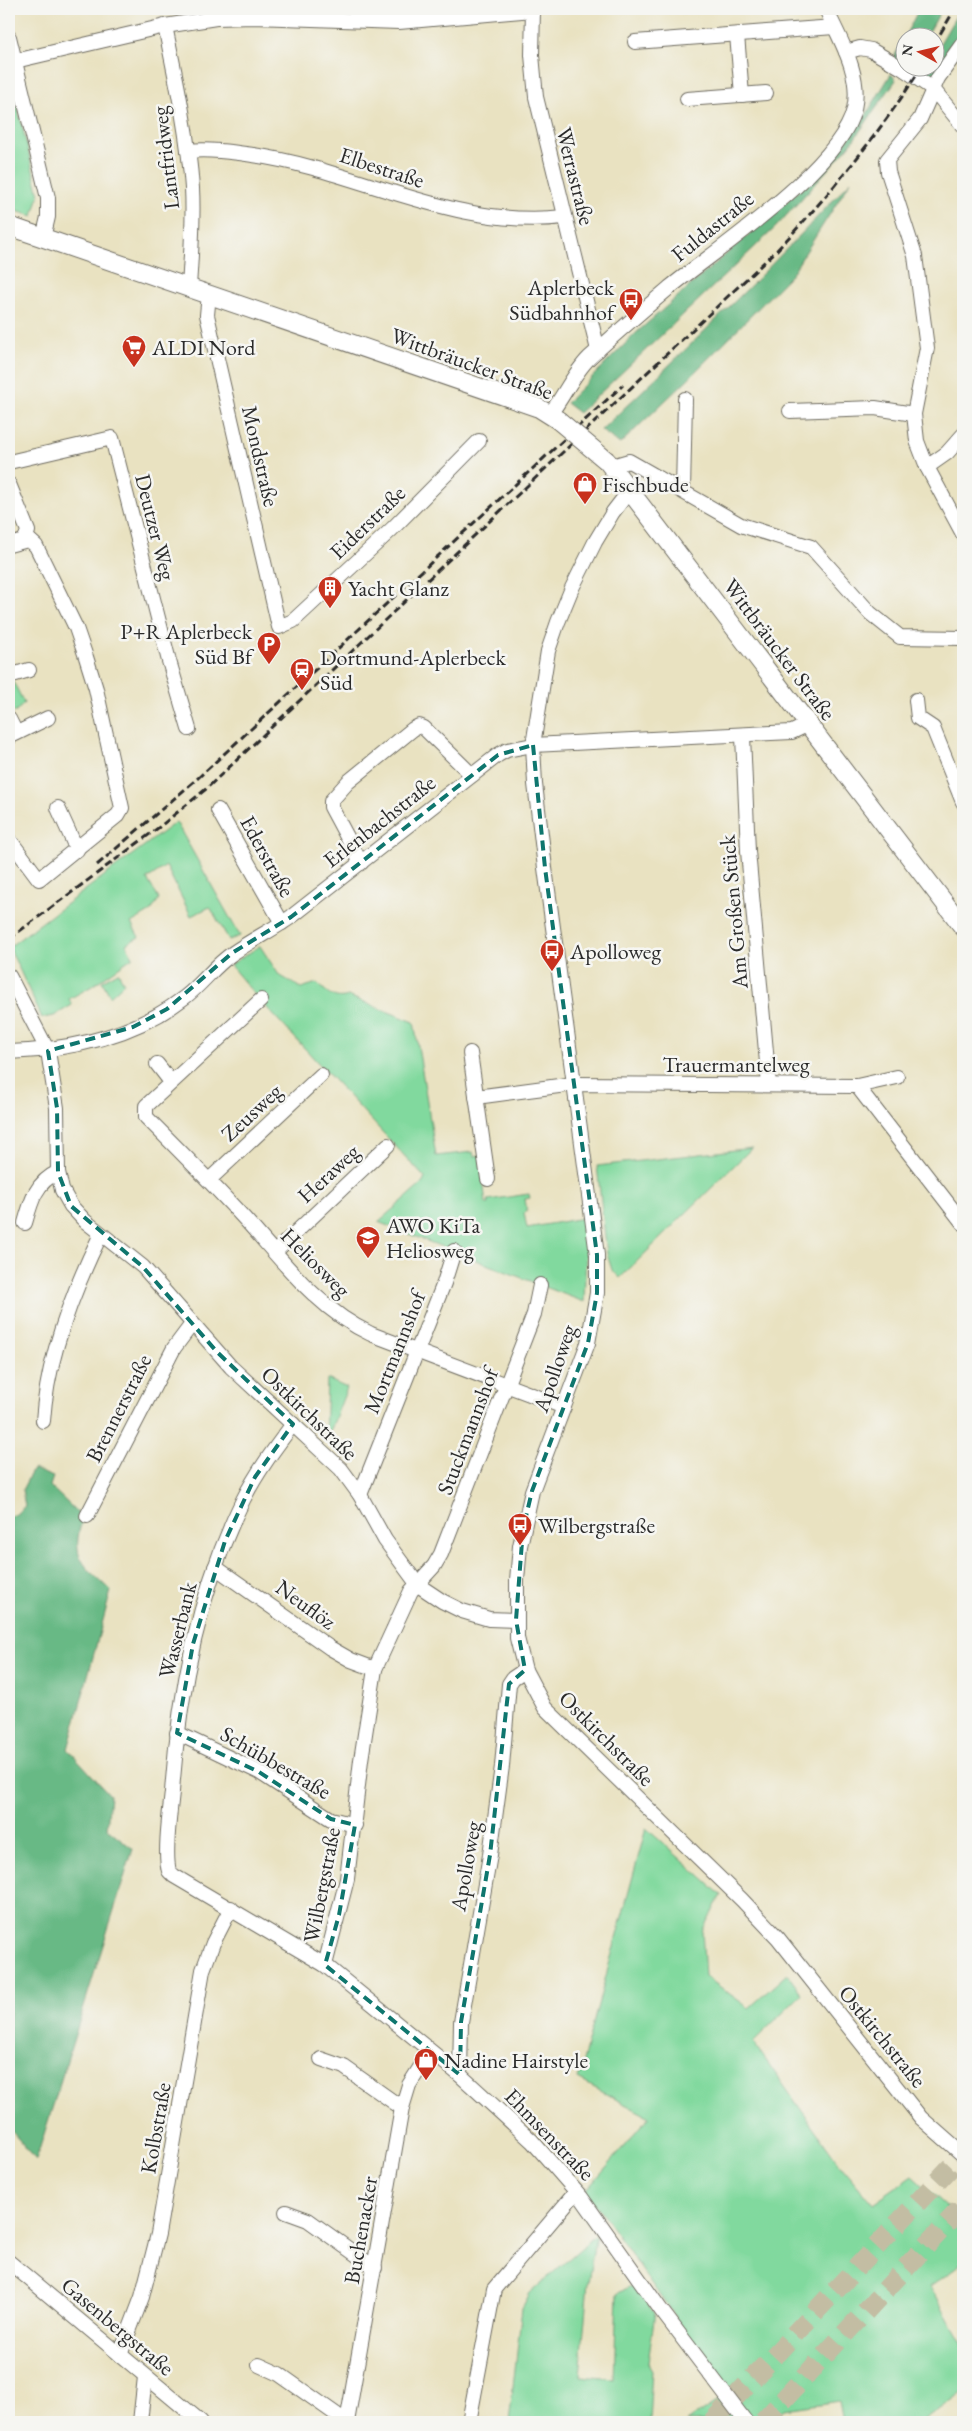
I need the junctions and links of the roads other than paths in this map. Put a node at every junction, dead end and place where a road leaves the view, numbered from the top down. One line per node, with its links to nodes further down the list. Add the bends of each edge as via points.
1 (826, 9): 6 (street, Fuldastraße)
2 (533, 10): 4 (street, via 421,21); 19 (street, Werrastraße, via 532,55 536,97)
3 (215, 13): 4 (street); 5 (street)
4 (314, 14)
5 (165, 26): 12 (street); 18 (street, Lantfridweg)
6 (834, 27): 7 (street); 11 (street, Fuldastraße)
7 (738, 35): 9 (street); 15 (street)
8 (9, 37): 12 (street)
9 (635, 42)
10 (963, 43): 13 (street)
11 (846, 52): 13 (street, via 860,48 872,50); 24 (street, Fuldastraße, via 855,84 854,108 846,130 827,157)
12 (15, 61): 21 (street, via 48,198)
13 (933, 89): 17 (street); 27 (street, via 920,119 887,160 915,256 927,348)
14 (766, 93): 15 (street)
15 (742, 95): 16 (street)
16 (687, 99)
17 (963, 126)
18 (188, 151): 19 (street, Elbestraße, via 219,151 290,162 457,210 520,217); 22 (street, Lantfridweg, via 193,225)
19 (564, 217): 24 (street, Werrastraße)
20 (9, 226): 21 (main road, Wittbräucker Straße)
21 (43, 238): 22 (main road, Wittbräucker Straße)
22 (189, 286): 23 (main road, Wittbräucker Straße)
23 (209, 294): 28 (main road, Wittbräucker Straße); 40 (street, Mondstraße, via 207,315)
24 (598, 350): 28 (street, Fuldastraße, via 579,370)
25 (685, 399): 36 (street)
26 (790, 411): 27 (street, via 874,408)
27 (914, 414): 33 (street, via 917,442)
28 (554, 417): 32 (main road, Wittbräucker Straße, bridge)
29 (963, 435): 33 (street, via 947,453)
30 (479, 441): 40 (street, Eiderstraße, via 392,529 293,621)
31 (9, 462): 48 (street, Deutzer Weg, via 112,438)
32 (610, 463): 35 (main road, Wittbräucker Straße); 36 (street, via 629,461)
33 (927, 467): 37 (street)
34 (9, 484): 38 (street, via 28,531)
35 (630, 490): 47 (main road, Wittbräucker Straße); 51 (street, Apolloweg, via 595,542 558,622 548,652)
36 (683, 491): 41 (street, via 741,525 811,547 870,612 900,637)
37 (963, 534)
38 (26, 537): 39 (street, via 24,541); 57 (street, via 36,546 76,628 96,689 122,808)
39 (9, 545)
40 (279, 627)
41 (963, 638)
42 (29, 670): 43 (street)
43 (9, 676)
44 (916, 700): 53 (street, via 918,718 933,728)
45 (48, 718): 49 (street)
46 (9, 719): 49 (street)
47 (809, 724): 50 (street, Erlenbachstraße, via 792,732); 60 (main road, Wittbräucker Straße)
48 (189, 729)
49 (12, 735)
50 (743, 736): 51 (street, Erlenbachstraße); 71 (street, Am Großen Stück, via 748,851)
51 (533, 745): 52 (street, Erlenbachstraße, via 507,750); 70 (street, Apolloweg, via 539,822)
52 (472, 775): 58 (street, Erlenbachstraße); 58 (street, via 424,728 413,729 348,782 331,801 331,807)
53 (963, 802)
54 (58, 808): 57 (street)
55 (218, 810): 59 (street, Ederstraße)
56 (9, 839): 57 (street, via 39,880)
57 (77, 850)
58 (361, 863): 59 (street, Erlenbachstraße)
59 (282, 923): 63 (street, Erlenbachstraße, via 232,953 186,996 153,1018 103,1037)
60 (963, 927)
61 (9, 976): 63 (street, Ostkirchstraße)
62 (261, 1000): 69 (street, Heliosweg)
63 (48, 1050): 64 (street, Erlenbachstraße); 75 (street, Ostkirchstraße, via 57,1108)
64 (9, 1052)
65 (470, 1053): 73 (street)
66 (156, 1064): 69 (street)
67 (321, 1075): 77 (street, Zeusweg)
68 (897, 1077): 72 (street, Trauermantelweg)
69 (171, 1082): 77 (street, Heliosweg, via 146,1106 146,1117)
70 (574, 1084): 71 (street, Trauermantelweg); 73 (street, Trauermantelweg); 87 (street, Apolloweg, via 597,1255 597,1293 588,1343)
71 (769, 1085): 72 (street, Trauermantelweg)
72 (856, 1086): 79 (street)
73 (476, 1097): 76 (street)
74 (388, 1145): 82 (street, Heraweg)
75 (58, 1172): 78 (street, via 45,1178 38,1186); 80 (street, Ostkirchstraße, via 62,1190 71,1206)
76 (488, 1179)
77 (209, 1180): 82 (street, Heliosweg)
78 (26, 1223)
79 (963, 1223)
80 (102, 1234): 84 (street, Ostkirchstraße, via 143,1267); 88 (street, via 65,1322 44,1395)
81 (454, 1251): 85 (street, Mortmannshof)
82 (275, 1252): 85 (street, Heliosweg, via 324,1306 357,1328)
83 (540, 1285): 86 (street, Stuckmannshof, via 534,1314)
84 (192, 1324): 89 (street, Ostkirchstraße, via 240,1376); 91 (street, Brennerstraße, via 174,1348)
85 (417, 1351): 86 (street, Heliosweg); 90 (street, Mortmannshof)
86 (507, 1386): 87 (street, Heliosweg); 93 (street, Stuckmannshof, via 442,1554)
87 (564, 1407): 94 (street, Apolloweg, via 532,1491 523,1529)
88 (43, 1421)
89 (293, 1424): 90 (street, Ostkirchstraße, via 341,1469); 92 (street, Wasserbank, via 247,1492)
90 (360, 1496): 93 (street, Ostkirchstraße, via 385,1540)
91 (87, 1516)
92 (216, 1567): 95 (street, Neuflöz, via 330,1648); 97 (street, Wasserbank, via 193,1644)
93 (418, 1585): 94 (street, Ostkirchstraße, via 462,1612 489,1619); 95 (street, Wilbergstraße, via 402,1607)
94 (516, 1620): 96 (street, Ostkirchstraße)
95 (375, 1669): 98 (street, Wilbergstraße)
96 (525, 1670): 104 (street, Apolloweg, via 509,1684 490,1855 461,2022); 106 (street, Ostkirchstraße, via 545,1708 778,1938 921,2118)
97 (178, 1733): 98 (street, Schübbestraße, via 259,1772 331,1819); 99 (street, Wasserbank)
98 (355, 1825): 101 (street, Wilbergstraße, via 340,1916)
99 (168, 1866): 100 (street, Ehmsenstraße, via 174,1876)
100 (231, 1908): 101 (street, Ehmsenstraße); 111 (street, Kolbstraße, via 203,1970 158,2234 142,2296)
101 (325, 1965): 102 (street, Ehmsenstraße)
102 (430, 2052): 104 (street, Ehmsenstraße); 105 (street, Buchenacker, via 409,2085)
103 (321, 2059): 105 (street, via 344,2067)
104 (460, 2075): 107 (street, Ehmsenstraße, via 532,2140)
105 (402, 2108): 110 (street, Buchenacker)
106 (963, 2155)
107 (576, 2192): 117 (street, via 494,2289); 118 (street, Ehmsenstraße)
108 (286, 2212): 110 (street, via 308,2220)
109 (9, 2262): 111 (street, Gasenbergstraße)
110 (375, 2268): 116 (street, Buchenacker)
111 (120, 2355): 113 (street, Gasenbergstraße)
112 (258, 2365): 116 (street, via 280,2374)
113 (145, 2377): 114 (street); 115 (street, Gasenbergstraße)
114 (140, 2422)
115 (201, 2422)
116 (347, 2422)
117 (469, 2422)
118 (746, 2422)

